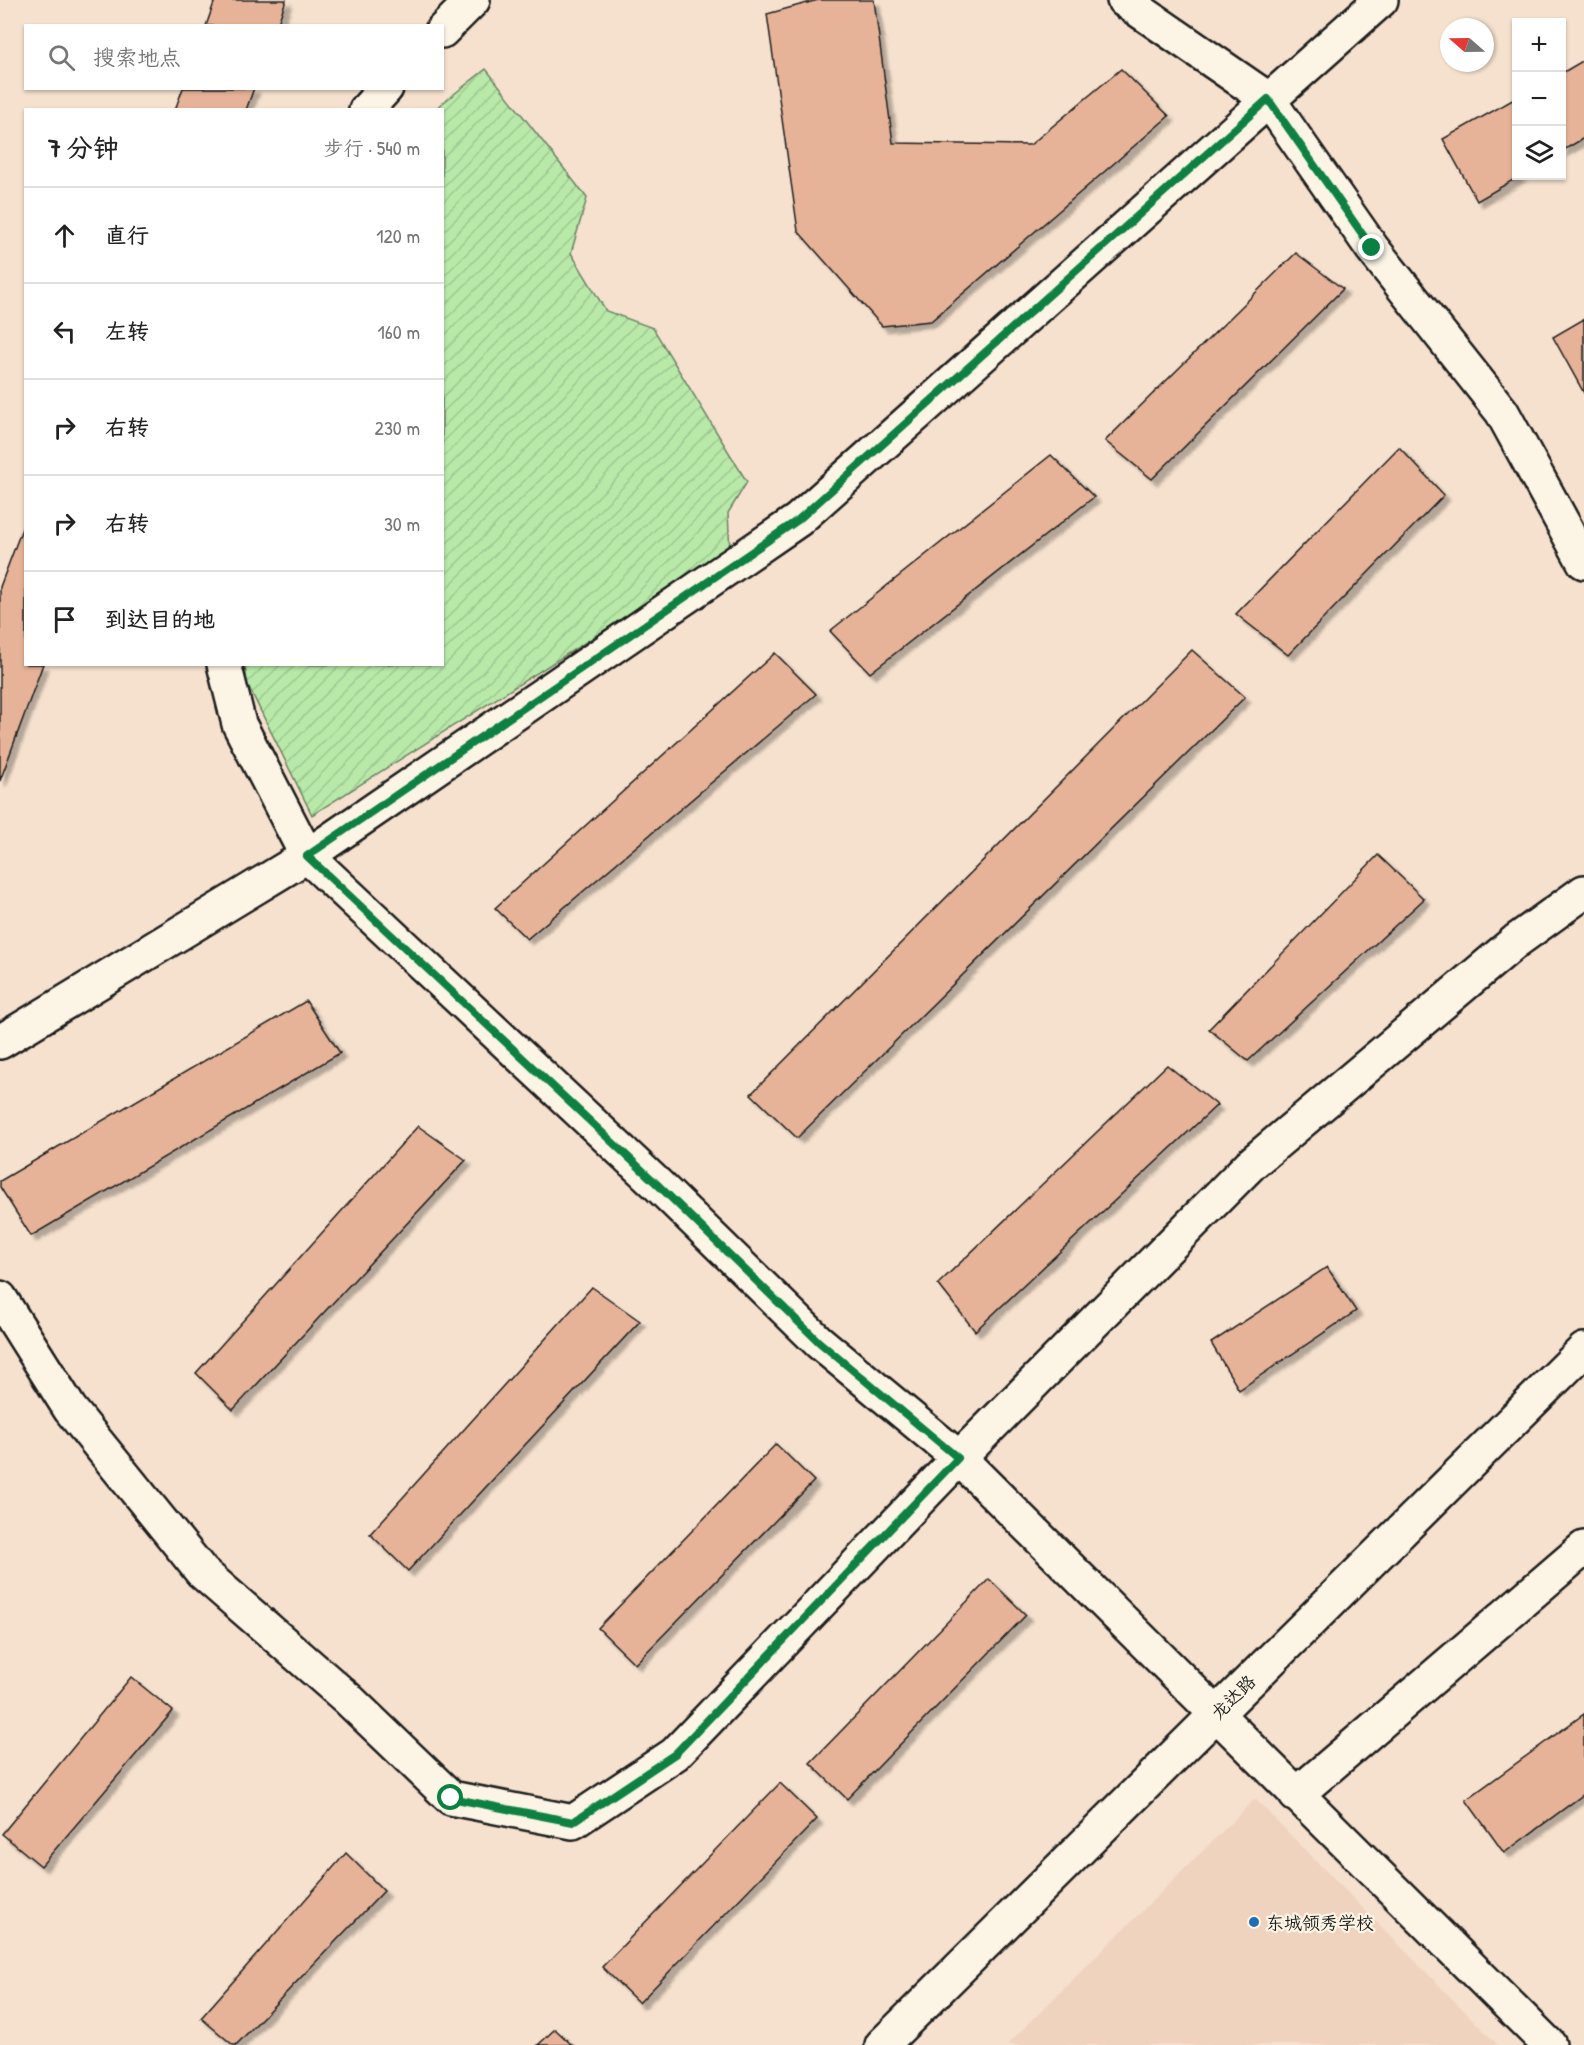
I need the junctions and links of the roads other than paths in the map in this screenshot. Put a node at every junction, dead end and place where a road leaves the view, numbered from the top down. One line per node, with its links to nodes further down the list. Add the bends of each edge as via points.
1 (473, 0): 4 (street)
2 (1124, 0): 6 (street)
3 (1381, 0): 6 (street)
4 (444, 29)
5 (384, 90): 7 (street)
6 (1268, 99): 8 (street, via 1372,248 1502,412); 10 (street, via 798,520)
7 (368, 108)
8 (1584, 562)
9 (224, 666): 10 (street, via 238,724)
10 (307, 856): 12 (street); 15 (street, via 580,1111 819,1342)
11 (1584, 892): 15 (street, via 1516,941 1251,1164)
12 (0, 1042)
13 (0, 1298): 15 (street, via 70,1409 202,1572 348,1699 451,1798 573,1822 675,1754)
14 (1584, 1350): 17 (street, 龙达路)
15 (958, 1458): 17 (street)
16 (1584, 1548): 18 (street)
17 (1215, 1714): 18 (street); 19 (street, 龙达路)
18 (1296, 1795): 20 (street)
19 (882, 2045)
20 (1549, 2045)

